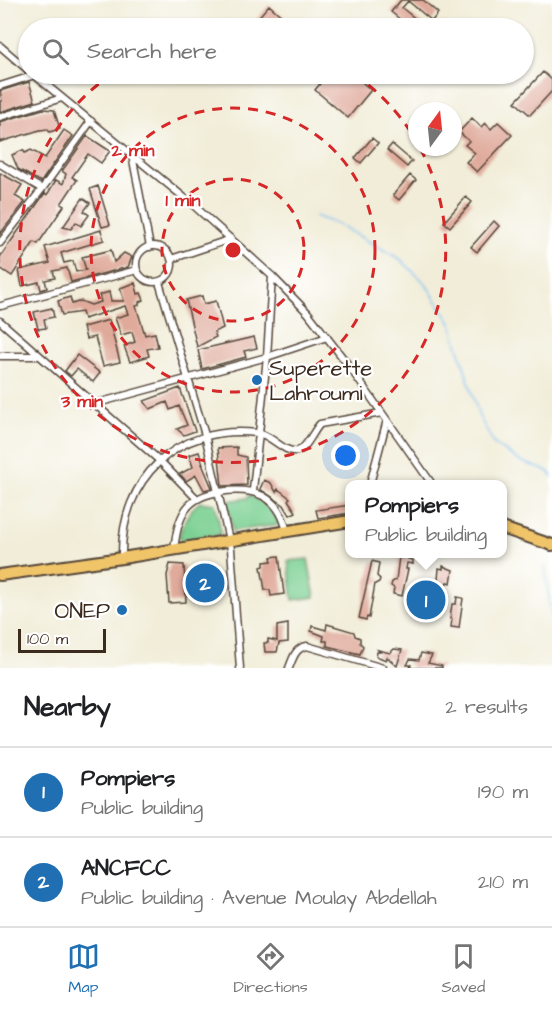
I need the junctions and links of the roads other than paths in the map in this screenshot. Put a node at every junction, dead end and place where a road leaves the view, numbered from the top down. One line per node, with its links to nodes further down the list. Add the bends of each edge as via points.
1 (0, 46): 2 (street)
2 (18, 61)
3 (18, 80): 5 (street)
4 (46, 84): 6 (street)
5 (0, 86)
6 (62, 98): 7 (street); 8 (street)
7 (0, 117)
8 (91, 121): 9 (street); 11 (street)
9 (132, 154): 12 (street); 14 (street)
10 (0, 164): 11 (street)
11 (42, 189): 13 (street)
12 (231, 239): 15 (street); 17 (street)
13 (0, 243)
14 (150, 247): 15 (street, via 164,250); 16 (street, via 138,255)
15 (171, 259): 18 (street, via 170,273)
16 (137, 270): 18 (street, via 147,281); 19 (street)
17 (272, 276): 21 (street); 24 (street)
18 (159, 282): 25 (street)
19 (0, 308)
20 (0, 321): 23 (street)
21 (327, 338): 24 (street); 27 (street)
22 (0, 356): 23 (street)
23 (38, 356): 26 (street)
24 (267, 357): 25 (street); 29 (street)
25 (188, 379): 26 (street); 30 (street)
26 (94, 404): 31 (street)
27 (382, 413): 28 (street); 29 (street, via 320,423 304,448 295,451)
28 (387, 420): 32 (street); 33 (street)
29 (259, 433): 30 (street); 34 (street)
30 (205, 435): 31 (street); 35 (street)
31 (160, 461): 36 (street); 43 (street, via 131,499)
32 (371, 480)
33 (429, 480)
34 (252, 490): 35 (street); 39 (street, via 278,509)
35 (219, 492): 36 (street); 40 (street)
36 (198, 499): 42 (street, via 180,520)
37 (345, 522): 39 (main road)
38 (507, 530): 41 (main road)
39 (287, 532): 40 (main road)
40 (230, 540): 42 (main road); 45 (street)
41 (552, 545)
42 (174, 549): 43 (main road)
43 (122, 558): 44 (main road)
44 (0, 575)
45 (240, 668)
46 (289, 668): 47 (street, via 297,651 307,646)
47 (383, 668)

